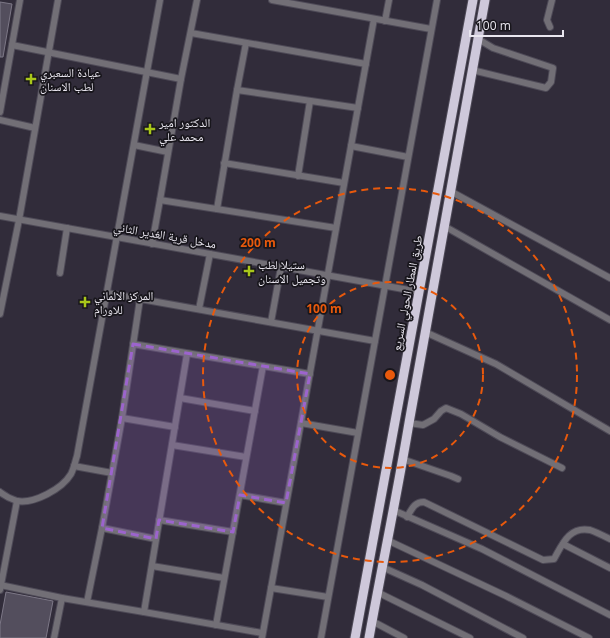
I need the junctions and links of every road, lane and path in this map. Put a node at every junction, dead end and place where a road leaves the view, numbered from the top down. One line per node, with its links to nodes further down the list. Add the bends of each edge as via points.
1 (19, 0): 19 (street)
2 (58, 0): 20 (street)
3 (160, 0): 23 (street)
4 (197, 0): 15 (street)
5 (272, 0): 11 (street)
6 (389, 0): 12 (street)
7 (437, 0): 14 (street)
8 (552, 0): 13 (street, via 547,20)
9 (473, 2): 10 (highway, via 479,8); 16 (highway, طريق المطار الحولي السريع)
10 (484, 4): 17 (highway, طريق المطار الحولي السريع)
11 (374, 19): 12 (street); 21 (street)
12 (385, 21): 14 (street)
13 (550, 28)
14 (431, 29): 34 (street)
15 (191, 32): 18 (street); 24 (street)
16 (467, 34): 17 (highway, via 472,33); 56 (highway, طريق المطار الحولي السريع)
17 (478, 37): 22 (highway, طريق المطار الحولي السريع); 22 (street, via 493,48 552,68 551,82 546,88)
18 (246, 43): 21 (street); 25 (street)
19 (12, 46): 20 (street); 28 (street)
20 (48, 53): 23 (street); 30 (street)
21 (366, 64): 27 (street)
22 (472, 70): 38 (highway, طريق المطار الحولي السريع)
23 (147, 72): 24 (street); 31 (street)
24 (181, 78): 33 (street)
25 (237, 90): 26 (street); 35 (street)
26 (310, 101): 27 (street); 36 (street)
27 (358, 108): 32 (street)
28 (0, 112)
29 (0, 120): 30 (street)
30 (35, 128): 42 (street)
31 (134, 145): 33 (street); 46 (street)
32 (351, 146): 34 (street); 37 (street)
33 (168, 152): 39 (street)
34 (408, 157): 55 (street)
35 (224, 164): 36 (street); 40 (street)
36 (298, 176): 37 (street)
37 (344, 183): 45 (street)
38 (450, 191): 43 (highway, طريق المطار الحولي السريع); 54 (street)
39 (160, 200): 40 (street); 47 (street)
40 (217, 209): 45 (street)
41 (0, 216): 42 (street, مدخل قرية الغدير الثاني)
42 (19, 220): 44 (street, مدخل قرية الغدير الثاني); 52 (street)
43 (444, 226): 61 (street); 64 (highway, طريق المطار الحولي السريع)
44 (67, 228): 46 (street, مدخل قرية الغدير الثاني); 51 (street)
45 (336, 228): 53 (street)
46 (117, 237): 47 (street, مدخل قرية الغدير الثاني); 57 (street)
47 (152, 244): 48 (street, مدخل قرية الغدير الثاني)
48 (210, 254): 49 (street, مدخل قرية الغدير الثاني); 59 (street)
49 (280, 267): 53 (street, مدخل قرية الغدير الثاني); 62 (street)
50 (0, 272): 52 (street)
51 (60, 273)
52 (8, 274): 60 (street)
53 (328, 275): 55 (street, مدخل قرية الغدير الثاني); 63 (street)
54 (610, 278)
55 (385, 285): 56 (street, مدخل قرية الغدير الثاني); 65 (street)
56 (420, 292): 79 (highway, طريق المطار الحولي السريع)
57 (107, 293): 58 (street); 82 (street)
58 (140, 299): 59 (street); 66 (street)
59 (199, 309): 62 (street)
60 (0, 314)
61 (610, 320)
62 (272, 322): 63 (street)
63 (318, 331): 65 (street); 69 (street)
64 (425, 332): 74 (highway, طريق المطار الحولي السريع); 76 (street, via 496,364)
65 (375, 341): 77 (street)
66 (133, 344): 67 (street); 72 (street)
67 (187, 354): 68 (street); 70 (street)
68 (263, 366): 69 (street); 71 (street)
69 (310, 374): 73 (street)
70 (180, 398): 71 (street); 75 (street)
71 (255, 411): 81 (street)
72 (122, 418): 75 (street); 84 (street)
73 (301, 423): 77 (street); 91 (street)
74 (408, 423): 80 (highway, طريق المطار الحولي السريع); 83 (street, via 423,425 446,408)
75 (175, 428): 78 (street)
76 (610, 431)
77 (358, 433): 108 (street)
78 (172, 445): 81 (street); 94 (street)
79 (390, 449): 80 (highway); 85 (highway, طريق المطار الحولي السريع)
80 (403, 456): 86 (street); 87 (highway, طريق المطار الحولي السريع)
81 (246, 457): 89 (street)
82 (74, 466): 84 (street); 90 (street, via 70,475 57,488 35,499)
83 (562, 468)
84 (112, 473): 95 (street)
85 (385, 479): 87 (highway, via 392,478); 118 (highway, طريق المطار الحولي السريع)
86 (458, 479)
87 (399, 482): 92 (highway, طريق المطار الحولي السريع)
88 (0, 492): 90 (street)
89 (240, 495): 91 (street); 96 (street)
90 (17, 501): 105 (street)
91 (286, 503): 106 (street)
92 (393, 510): 93 (street); 99 (highway, طريق المطار الحولي السريع)
93 (408, 517): 100 (street, via 415,504 424,502 543,560 554,559); 112 (street, via 482,549)
94 (160, 520): 96 (street); 97 (street)
95 (102, 528): 97 (street); 110 (street)
96 (233, 532): 104 (street)
97 (156, 539): 101 (street)
98 (610, 539): 100 (street, via 590,530 582,530 575,531)
99 (387, 540): 102 (highway, طريق المطار الحولي السريع); 123 (street)
100 (563, 544): 103 (street)
101 (152, 566): 104 (street); 111 (street)
102 (382, 566): 107 (highway, طريق المطار الحولي السريع); 122 (street)
103 (610, 568)
104 (224, 578): 114 (street)
105 (0, 587): 109 (street)
106 (271, 588): 108 (street); 115 (street)
107 (377, 592): 113 (highway, طريق المطار الحولي السريع); 121 (street)
108 (328, 597): 117 (street)
109 (62, 598): 110 (street); 116 (street)
110 (87, 602): 111 (street)
111 (144, 612): 114 (street)
112 (610, 615)
113 (372, 621): 119 (highway, طريق المطار الحولي السريع); 120 (street)
114 (216, 625): 115 (street)
115 (262, 636)
116 (54, 638)
117 (321, 638)
118 (356, 638)
119 (369, 638)
120 (404, 638)
121 (470, 638)
122 (523, 638)
123 (589, 638)

